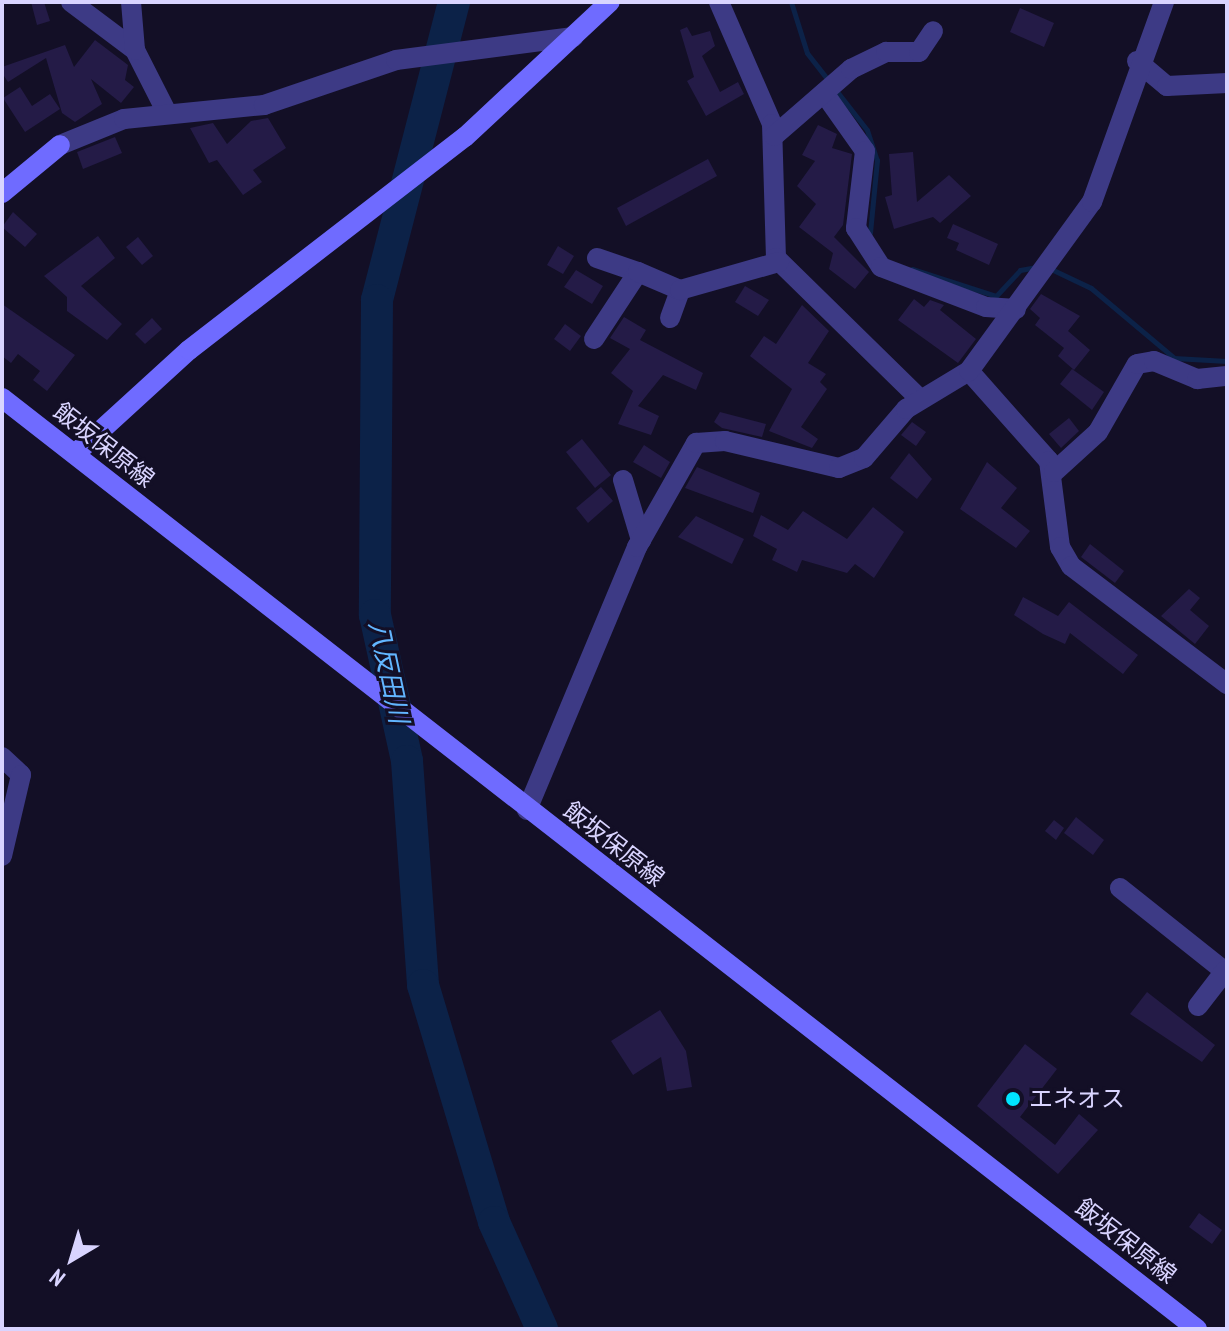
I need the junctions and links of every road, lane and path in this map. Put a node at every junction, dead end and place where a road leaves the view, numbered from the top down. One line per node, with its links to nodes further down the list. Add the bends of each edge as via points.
1 (71, 2): 8 (street)
2 (131, 2): 8 (street)
3 (610, 2): 7 (main road)
4 (719, 2): 13 (street)
5 (1164, 2): 9 (street)
6 (933, 31): 11 (street, via 919,52 886,52)
7 (574, 37): 12 (street, via 496,42 396,60 264,105); 27 (main road, via 465,137 189,350)
8 (135, 50): 12 (street)
9 (1137, 61): 10 (street, via 1167,86); 20 (street, via 1092,202)
10 (1227, 83)
11 (830, 87): 13 (street); 20 (street, via 865,151 856,228 871,256 896,275 986,307)
12 (167, 113): 14 (street, via 104,123)
13 (774, 136): 17 (street)
14 (60, 145): 15 (main road)
15 (2, 193)
16 (597, 258): 18 (street)
17 (779, 262): 19 (street); 26 (street)
18 (638, 272): 19 (street); 22 (street)
19 (680, 290): 21 (street)
20 (1016, 309): 23 (street)
21 (670, 318)
22 (594, 339)
23 (969, 371): 26 (street); 28 (street, via 1027,431)
24 (1227, 376): 28 (street, via 1197,379 1154,361 1137,364 1090,442)
25 (2, 398): 27 (main road, 飯坂保原線)
26 (920, 399): 30 (street, via 864,458 839,468 701,440)
27 (75, 454): 33 (main road, 飯坂保原線)
28 (1054, 472): 31 (street, via 1060,547 1071,566)
29 (623, 480): 30 (street)
30 (641, 540): 33 (street)
31 (1227, 684)
32 (2, 757): 34 (street, via 21,775)
33 (527, 810): 38 (main road, 飯坂保原線)
34 (2, 856)
35 (1120, 888): 36 (street)
36 (1226, 972): 37 (street)
37 (1198, 1006)
38 (1197, 1329)

